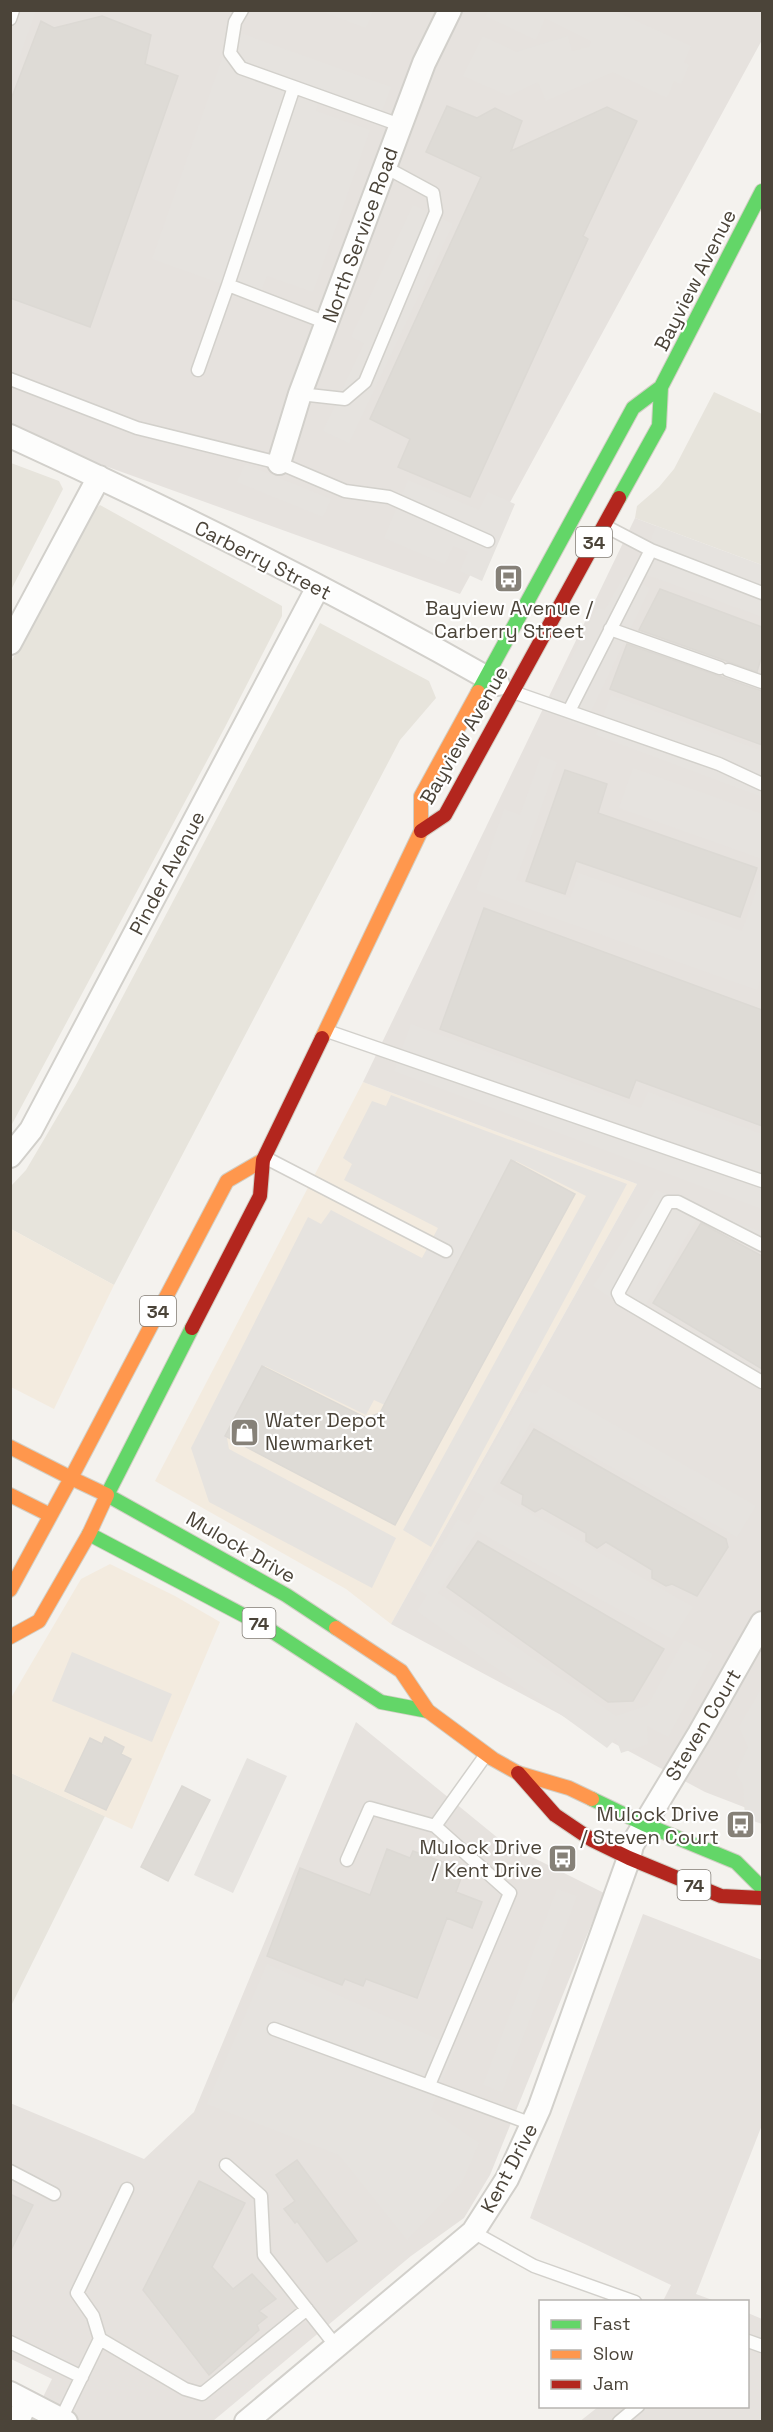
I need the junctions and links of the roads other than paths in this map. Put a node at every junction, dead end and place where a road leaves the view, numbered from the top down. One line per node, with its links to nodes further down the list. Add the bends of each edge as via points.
1 (13, 10): 4 (lane)
2 (242, 10): 5 (lane, via 235,22 230,53 241,68)
3 (450, 10): 6 (street, North Service Road)
4 (10, 19)
5 (294, 87): 6 (lane); 9 (lane)
6 (400, 125): 7 (street, North Service Road)
7 (385, 166): 10 (street, North Service Road); 14 (lane, via 434,193 436,212 365,382 345,399)
8 (762, 191): 13 (main road, Bayview Avenue / 34)
9 (228, 285): 10 (lane); 11 (lane)
10 (327, 323): 14 (street, North Service Road)
11 (198, 370)
12 (10, 379): 16 (lane, via 137,428)
13 (661, 387): 18 (main road, Bayview Avenue / 34, via 659,426); 25 (main road, Bayview Avenue / 34, via 633,408)
14 (300, 394): 16 (street, North Service Road)
15 (10, 436): 17 (street, Carberry Street)
16 (279, 463): 19 (lane, via 345,491 389,497)
17 (99, 477): 21 (street, Carberry Street); 24 (street)
18 (604, 525): 20 (lane); 27 (main road, Bayview Avenue / 34)
19 (488, 541)
20 (651, 550): 22 (lane); 23 (lane)
21 (318, 587): 25 (street, Carberry Street); 32 (street, Pinder Avenue, via 31,1130)
22 (762, 593)
23 (610, 629): 26 (lane); 28 (lane)
24 (10, 643)
25 (486, 677): 27 (street, Carberry Street); 30 (main road, Bayview Avenue / 34, via 421,796)
26 (762, 682)
27 (511, 692): 28 (lane); 30 (main road, Bayview Avenue / 34, via 445,815)
28 (569, 711): 29 (lane, via 719,764)
29 (762, 784)
30 (421, 831): 31 (main road, 34)
31 (325, 1030): 33 (main road, 34); 34 (lane)
32 (10, 1156)
33 (263, 1158): 36 (lane); 39 (main road, 34, via 227,1181); 41 (main road, 34, via 260,1196)
34 (762, 1181)
35 (762, 1245): 37 (lane, via 678,1202 668,1202 618,1293 621,1299)
36 (446, 1251)
37 (762, 1382)
38 (10, 1447): 39 (main road, Mulock Drive / 74)
39 (71, 1478): 41 (main road, Mulock Drive / 74); 42 (main road, 34)
40 (10, 1495): 42 (main road)
41 (107, 1495): 43 (main road, 34); 47 (main road, Mulock Drive / 74, via 286,1595 401,1671)
42 (55, 1517): 44 (main road, 34)
43 (84, 1532): 46 (main road, 34, via 39,1621); 47 (main road, Mulock Drive / 74, via 264,1626 381,1702)
44 (10, 1590)
45 (760, 1635): 50 (street, Steven Court)
46 (10, 1637)
47 (428, 1711): 48 (main road, Mulock Drive / 74)
48 (486, 1754): 49 (main road, Mulock Drive / 74); 51 (lane)
49 (518, 1773): 50 (main road, Mulock Drive / 74, via 569,1788); 52 (main road, Mulock Drive / 74, via 555,1815 592,1840)
50 (644, 1824): 52 (street, Steven Court); 54 (main road, Mulock Drive / 74, via 736,1862)
51 (435, 1826): 53 (lane, via 370,1808); 57 (lane, via 510,1893)
52 (629, 1858): 55 (main road, Mulock Drive / 74, via 721,1896); 58 (street, Kent Drive)
53 (347, 1860)
54 (762, 1888)
55 (762, 1898)
56 (274, 2029): 57 (lane)
57 (429, 2085): 58 (lane)
58 (532, 2124): 63 (street, Kent Drive, via 507,2179)
59 (226, 2165): 65 (lane, via 261,2196 264,2255)
60 (10, 2171): 62 (lane)
61 (127, 2189): 66 (lane, via 77,2293 93,2316)
62 (54, 2194)
63 (473, 2232): 64 (lane, via 534,2266); 68 (street, Kent Drive)
64 (632, 2300)
65 (307, 2309): 66 (lane, via 202,2394 185,2389); 68 (lane)
66 (100, 2339): 69 (lane)
67 (10, 2342): 69 (lane)
68 (336, 2346): 73 (street, Kent Drive)
69 (82, 2377): 72 (lane)
70 (18, 2406): 72 (street)
71 (635, 2408): 74 (lane)
72 (63, 2420)
73 (246, 2421)
74 (619, 2421)

